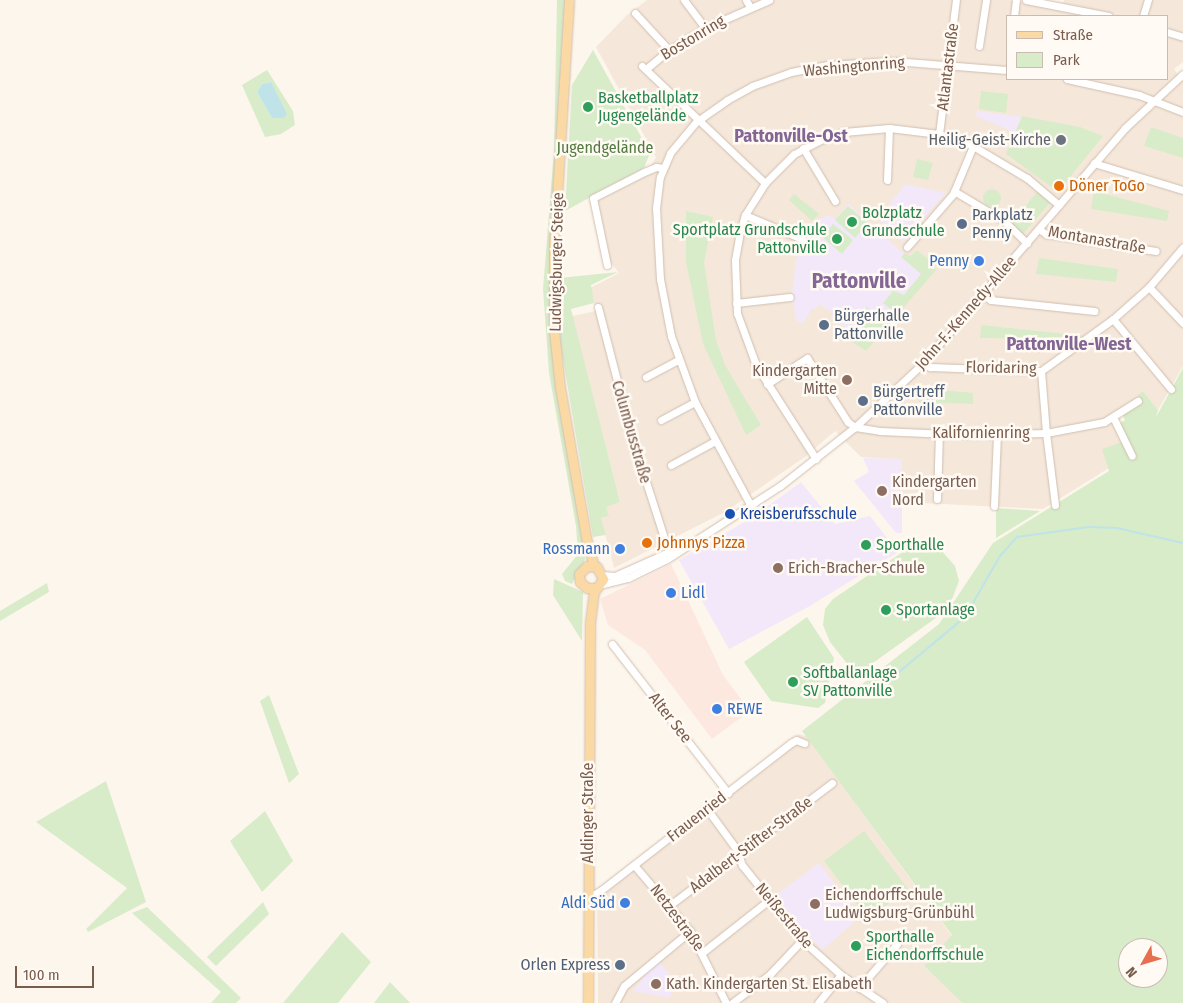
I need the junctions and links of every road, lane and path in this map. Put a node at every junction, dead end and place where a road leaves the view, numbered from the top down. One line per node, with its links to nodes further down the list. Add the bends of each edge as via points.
1 (569, 0): 76 (main road, Ludwigsburger Steige, via 553,298 557,366)
2 (684, 0): 14 (street)
3 (769, 0): 9 (street, Bostonring)
4 (956, 0): 19 (street, Atlantastraße)
5 (986, 0): 17 (street)
6 (1016, 0): 11 (street)
7 (1026, 0): 12 (street)
8 (1148, 0): 13 (street)
9 (748, 3): 14 (street, Bostonring)
10 (635, 13): 18 (street)
11 (1014, 15)
12 (1103, 15)
13 (1143, 15)
14 (705, 28): 18 (street, Bostonring)
15 (1168, 32): 16 (street)
16 (1183, 37)
17 (979, 46)
18 (669, 50): 25 (street, Bostonring, via 644,67)
19 (948, 64): 20 (street, Washingtonring); 25 (street, Washingtonring, via 894,61 827,65 793,72 752,86); 27 (street, Atlantastraße)
20 (1006, 70)
21 (1183, 74): 23 (street, John-F.-Kennedy-Allee)
22 (1070, 80): 23 (street)
23 (1153, 100): 24 (street); 30 (street, John-F.-Kennedy-Allee)
24 (1183, 112)
25 (699, 120): 31 (street, Washingtonring, via 678,142); 33 (street)
26 (889, 128): 27 (street); 29 (street, via 844,132); 32 (street)
27 (939, 134): 28 (street)
28 (973, 146): 35 (street); 37 (street, via 1027,178)
29 (803, 148): 33 (street); 36 (street)
30 (1094, 163): 34 (street); 37 (street, John-F.-Kennedy-Allee)
31 (663, 168): 45 (street, via 644,172 593,198); 54 (street, Washingtonring, via 657,192 657,250 663,296)
32 (887, 180)
33 (765, 183): 38 (street)
34 (1183, 190)
35 (954, 191): 41 (street, via 1000,218); 42 (street)
36 (835, 201)
37 (1059, 205): 39 (street, John-F.-Kennedy-Allee)
38 (745, 215): 40 (street); 49 (street, via 735,260)
39 (1039, 229): 41 (street, John-F.-Kennedy-Allee); 43 (street, Montanastraße, via 1046,234)
40 (802, 239)
41 (1027, 243): 47 (street, John-F.-Kennedy-Allee)
42 (907, 247)
43 (1156, 251)
44 (1182, 252): 46 (street, Floridaring)
45 (608, 265)
46 (1149, 287): 52 (street, Floridaring); 53 (street)
47 (983, 295): 51 (street, via 998,301); 55 (street, John-F.-Kennedy-Allee)
48 (790, 297): 49 (street)
49 (736, 302): 58 (street, via 748,349)
50 (598, 307): 77 (street, Columbusstraße, via 632,438 667,547)
51 (1094, 311)
52 (1113, 319): 56 (street, Floridaring); 59 (street)
53 (1183, 323)
54 (678, 360): 57 (street); 61 (street, Washingtonring)
55 (922, 364): 56 (street, Floridaring, via 930,367); 64 (street, John-F.-Kennedy-Allee)
56 (1041, 371): 66 (street, Kalifornienring)
57 (646, 377)
58 (767, 384): 64 (street, via 808,358 848,422); 70 (street)
59 (1172, 390)
60 (1138, 401): 62 (street)
61 (695, 402): 63 (street); 68 (street, Washingtonring)
62 (1113, 417): 66 (street, via 1081,428); 69 (street)
63 (661, 420)
64 (855, 427): 65 (street, Kalifornienring); 70 (street, John-F.-Kennedy-Allee)
65 (939, 433): 67 (street, Kalifornienring); 72 (street)
66 (1046, 433): 67 (street, Kalifornienring); 73 (street)
67 (997, 435): 75 (street)
68 (715, 441): 71 (street); 74 (street, Washingtonring)
69 (1132, 456)
70 (816, 459): 74 (street, John-F.-Kennedy-Allee)
71 (671, 465)
72 (937, 499)
73 (1056, 505)
74 (750, 506): 77 (street, John-F.-Kennedy-Allee)
75 (994, 506)
76 (587, 542): 78 (main road); 79 (main road)
77 (672, 553): 80 (street, John-F.-Kennedy-Allee, via 615,576); 81 (street, John-F.-Kennedy-Allee, via 628,578)
78 (594, 566): 79 (main road); 80 (main road)
79 (584, 568): 81 (main road, via 579,578)
80 (602, 575): 81 (main road)
81 (594, 587): 89 (main road, Aldinger Straße, via 590,623)
82 (612, 644): 85 (street, Alter See)
83 (804, 743): 85 (street, Frauenried, via 794,741)
84 (832, 783): 87 (street, Adalbert-Stifter-Straße)
85 (728, 793): 86 (street, Frauenried)
86 (707, 809): 87 (street, Neißestraße); 88 (street, Frauenried)
87 (738, 855): 90 (street, Neißestraße); 91 (street, Adalbert-Stifter-Straße)
88 (634, 865): 89 (street, Frauenried); 91 (street, Netzestraße)
89 (589, 897): 98 (main road, Aldinger Straße)
90 (769, 900): 93 (street, Neißestraße); 95 (street)
91 (670, 905): 92 (street, Netzestraße)
92 (690, 931): 95 (street, Netzestraße); 99 (street, via 624,986)
93 (802, 940): 96 (street, Neißestraße); 101 (street, via 770,974)
94 (897, 944): 97 (street)
95 (703, 952): 100 (street, Netzestraße)
96 (842, 975): 97 (street, Neißestraße); 102 (street)
97 (858, 988): 103 (street, Neißestraße)
98 (588, 1003)
99 (615, 1003)
100 (726, 1003)
101 (732, 1003)
102 (818, 1003)
103 (884, 1003): 104 (street, Neißestraße)
104 (890, 1003)

